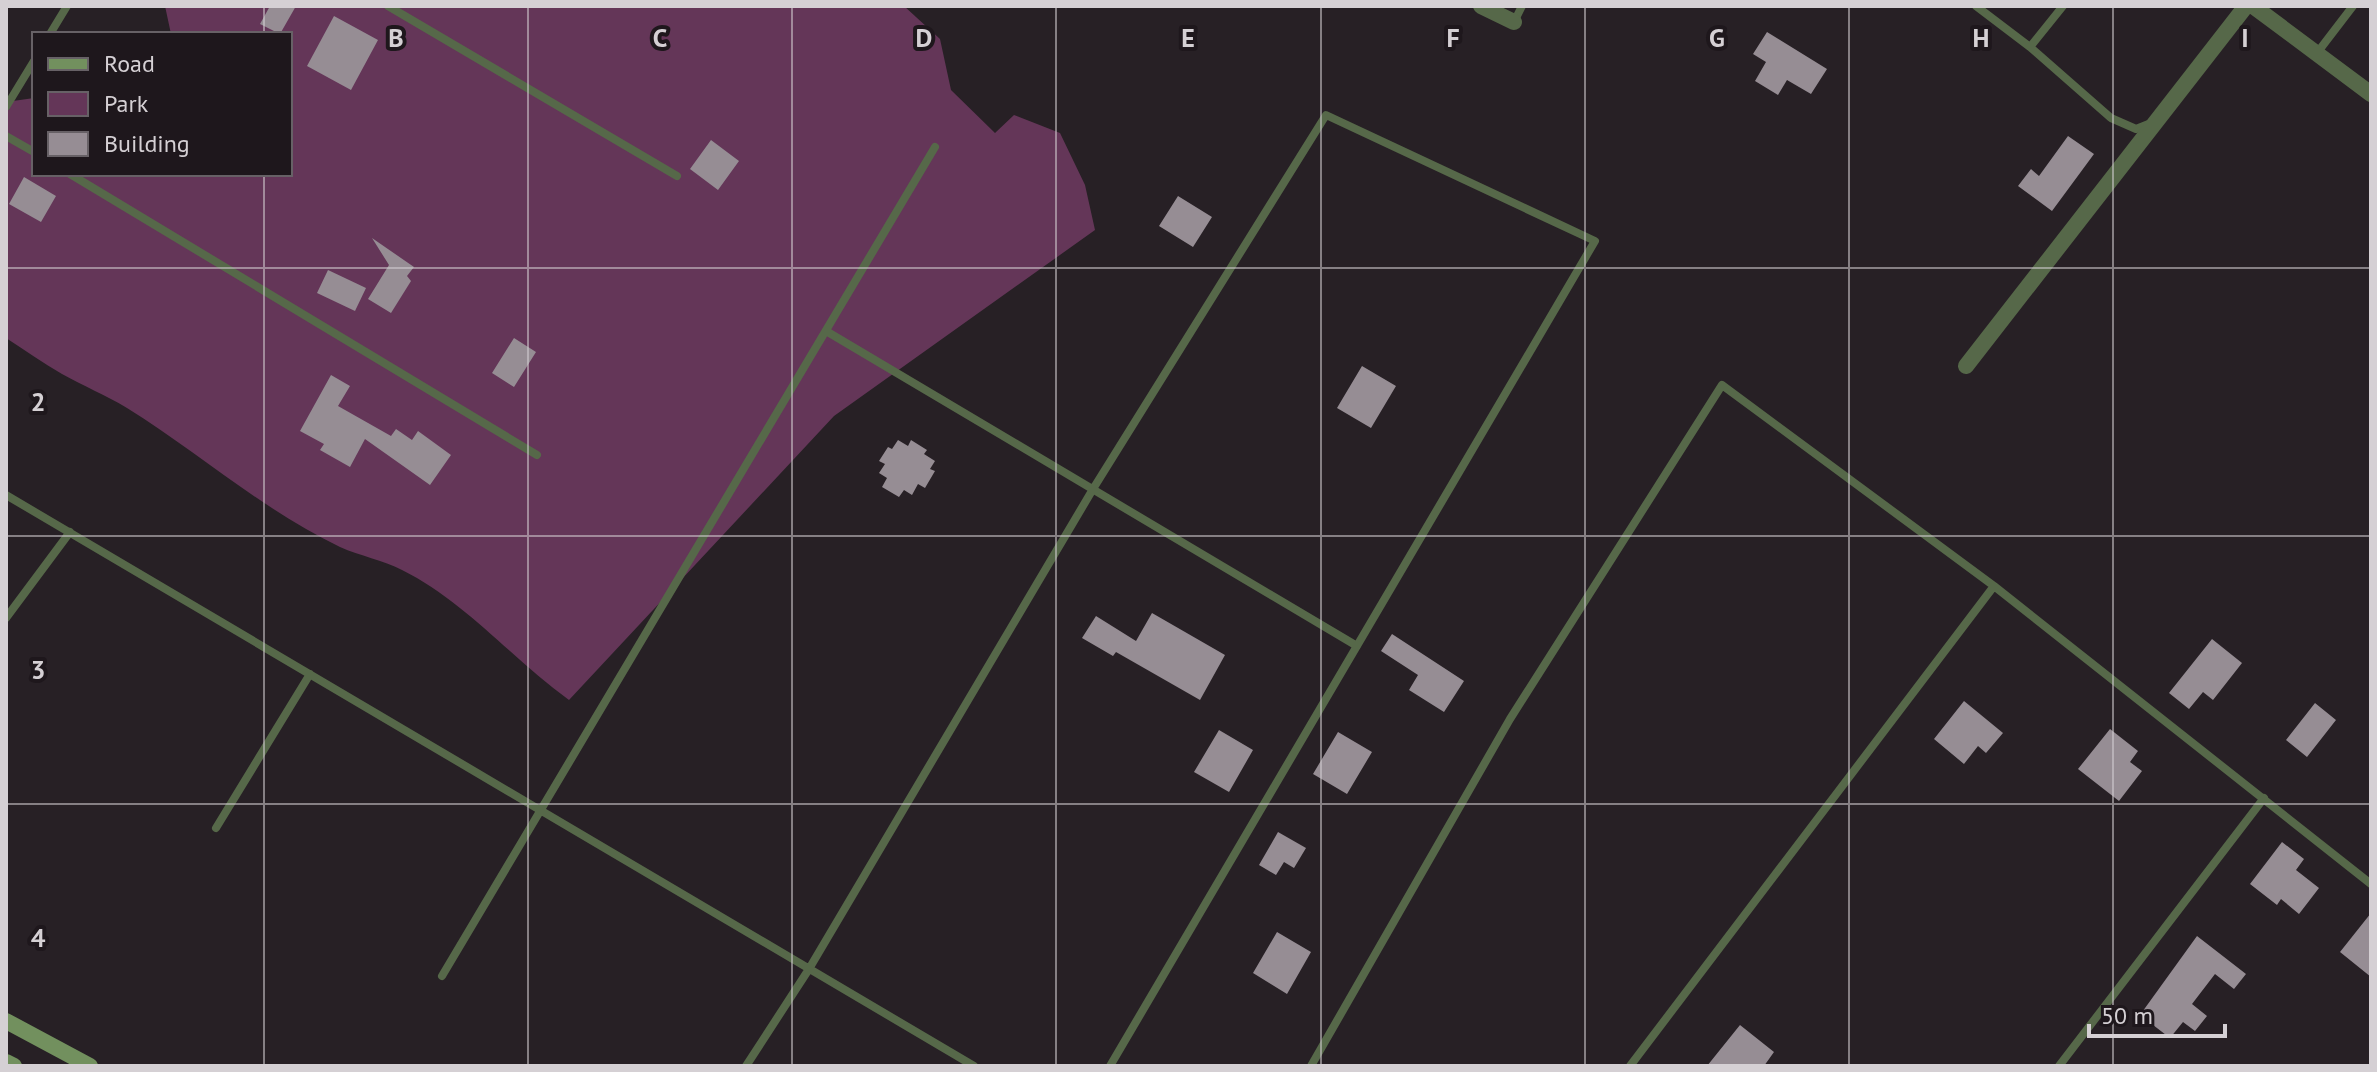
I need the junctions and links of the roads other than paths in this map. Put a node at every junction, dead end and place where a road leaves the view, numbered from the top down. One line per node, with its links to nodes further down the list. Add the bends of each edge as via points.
1 (67, 6): 11 (lane)
2 (388, 6): 22 (lane)
3 (1481, 6): 10 (street)
4 (1522, 6): 10 (lane)
5 (1976, 6): 12 (lane)
6 (2063, 6): 12 (lane)
7 (2246, 6): 17 (street)
8 (2253, 6): 13 (street)
9 (2353, 6): 13 (lane)
10 (1514, 22)
11 (51, 32)
12 (2030, 47): 17 (lane, via 2111,118 2136,129)
13 (2317, 53): 15 (street)
14 (32, 64): 16 (lane)
15 (2371, 94)
16 (6, 107)
17 (2156, 121): 24 (street)
18 (6, 136): 20 (lane)
19 (935, 147): 23 (lane)
20 (32, 151)
21 (73, 176): 25 (lane)
22 (677, 176)
23 (826, 331): 26 (lane); 34 (lane)
24 (1966, 366)
25 (537, 455)
26 (1093, 489): 31 (lane); 31 (lane, via 1326,115 1595,241); 37 (lane)
27 (6, 495): 28 (lane)
28 (70, 532): 30 (lane); 32 (lane)
29 (1994, 586): 33 (lane); 46 (lane, via 1722,385 1510,719); 47 (lane)
30 (6, 618)
31 (1357, 646): 45 (lane)
32 (310, 674): 34 (lane); 35 (lane)
33 (2264, 798): 36 (lane); 48 (lane)
34 (541, 810): 37 (lane); 38 (lane)
35 (216, 828)
36 (2371, 884)
37 (809, 969): 43 (lane); 44 (lane)
38 (442, 976)
39 (6, 1021): 42 (main road)
40 (6, 1062): 41 (main road)
41 (14, 1066)
42 (90, 1066)
43 (746, 1066)
44 (974, 1066)
45 (1110, 1066)
46 (1311, 1066)
47 (1630, 1066)
48 (2059, 1066)

